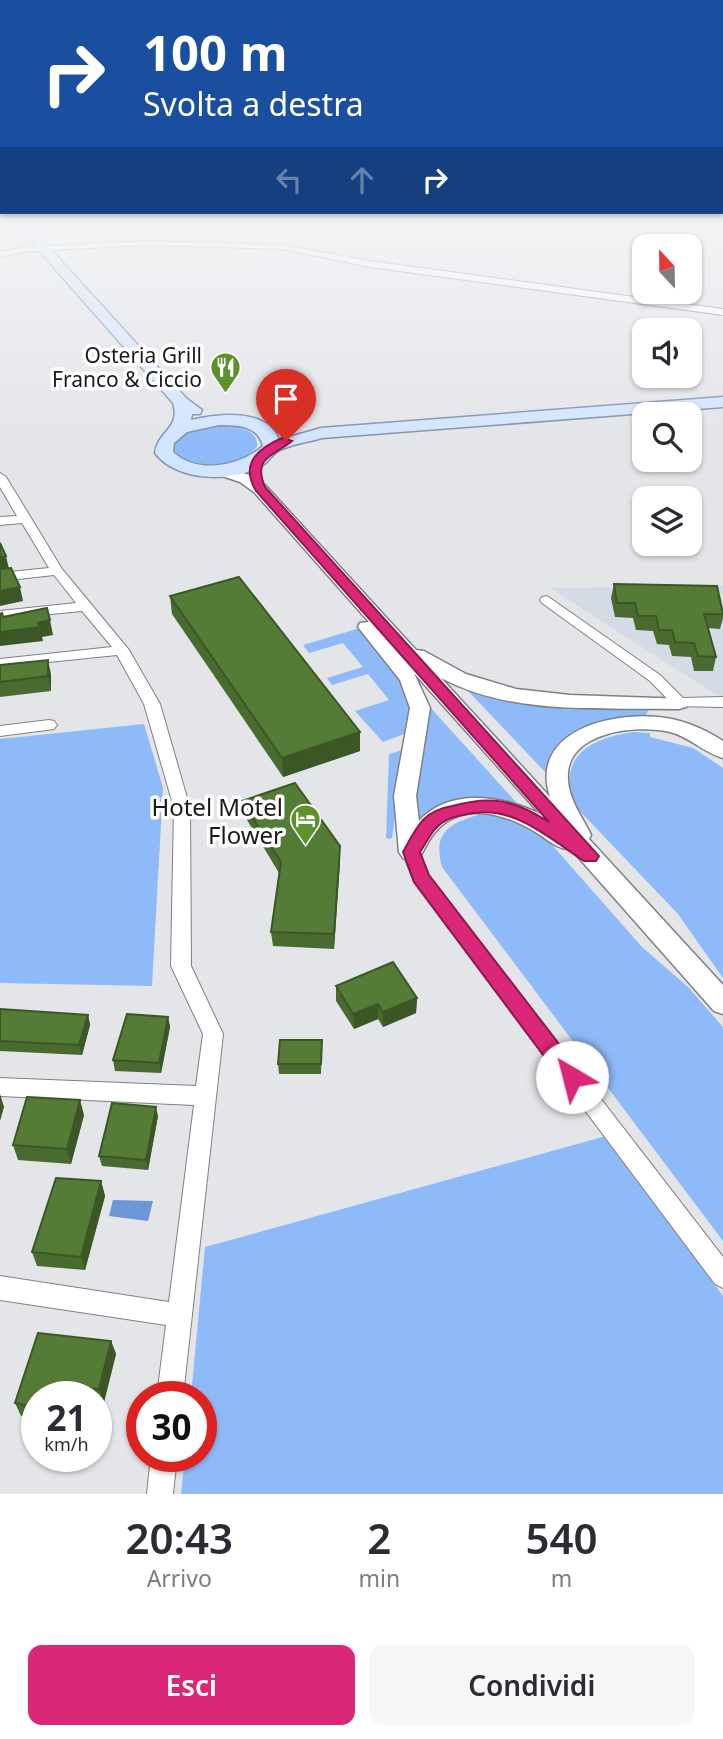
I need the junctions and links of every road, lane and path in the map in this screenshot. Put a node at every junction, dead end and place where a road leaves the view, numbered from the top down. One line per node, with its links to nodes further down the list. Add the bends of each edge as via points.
1 (89, 299): 4 (main road)
2 (625, 299): 3 (street)
3 (723, 312)
4 (181, 402): 6 (main road); 8 (main road)
5 (723, 402): 9 (main road)
6 (218, 420): 7 (main road); 8 (main road)
7 (256, 425): 9 (main road); 10 (main road, via 272,439)
8 (181, 428): 12 (main road, via 163,441 165,457 187,468)
9 (321, 433): 10 (main road)
10 (272, 447): 11 (main road)
11 (257, 461): 12 (main road); 14 (main road, via 254,476)
12 (221, 471): 14 (main road)
13 (0, 477): 15 (street)
14 (260, 489): 17 (main road)
15 (25, 519): 16 (street); 18 (street)
16 (0, 521)
17 (332, 569): 23 (main road); 32 (main road, via 346,602 409,679 420,708 405,796)
18 (57, 572): 19 (street); 21 (street)
19 (0, 577)
20 (547, 600): 26 (street, via 655,678)
21 (87, 606): 22 (street); 24 (street)
22 (0, 615)
23 (402, 646): 26 (main road, via 464,681 503,693); 33 (main road)
24 (122, 650): 25 (street); 36 (street, via 152,704 182,808 181,966 213,1034)
25 (0, 663)
26 (679, 702): 27 (street); 28 (main road)
27 (723, 702)
28 (650, 722): 31 (main road, via 692,733); 33 (main road, via 597,730 576,739 559,763 562,798)
29 (49, 725): 30 (street)
30 (0, 731)
31 (723, 751)
32 (411, 852): 33 (main road, via 442,814 497,805 513,809); 37 (street, via 421,877)
33 (590, 856): 34 (main road)
34 (723, 1003)
35 (0, 1087): 36 (street)
36 (205, 1097): 39 (street)
37 (723, 1276)
38 (0, 1288): 39 (street)
39 (178, 1315): 40 (street)
40 (171, 1381)
41 (162, 1472): 42 (street)
42 (160, 1494)

